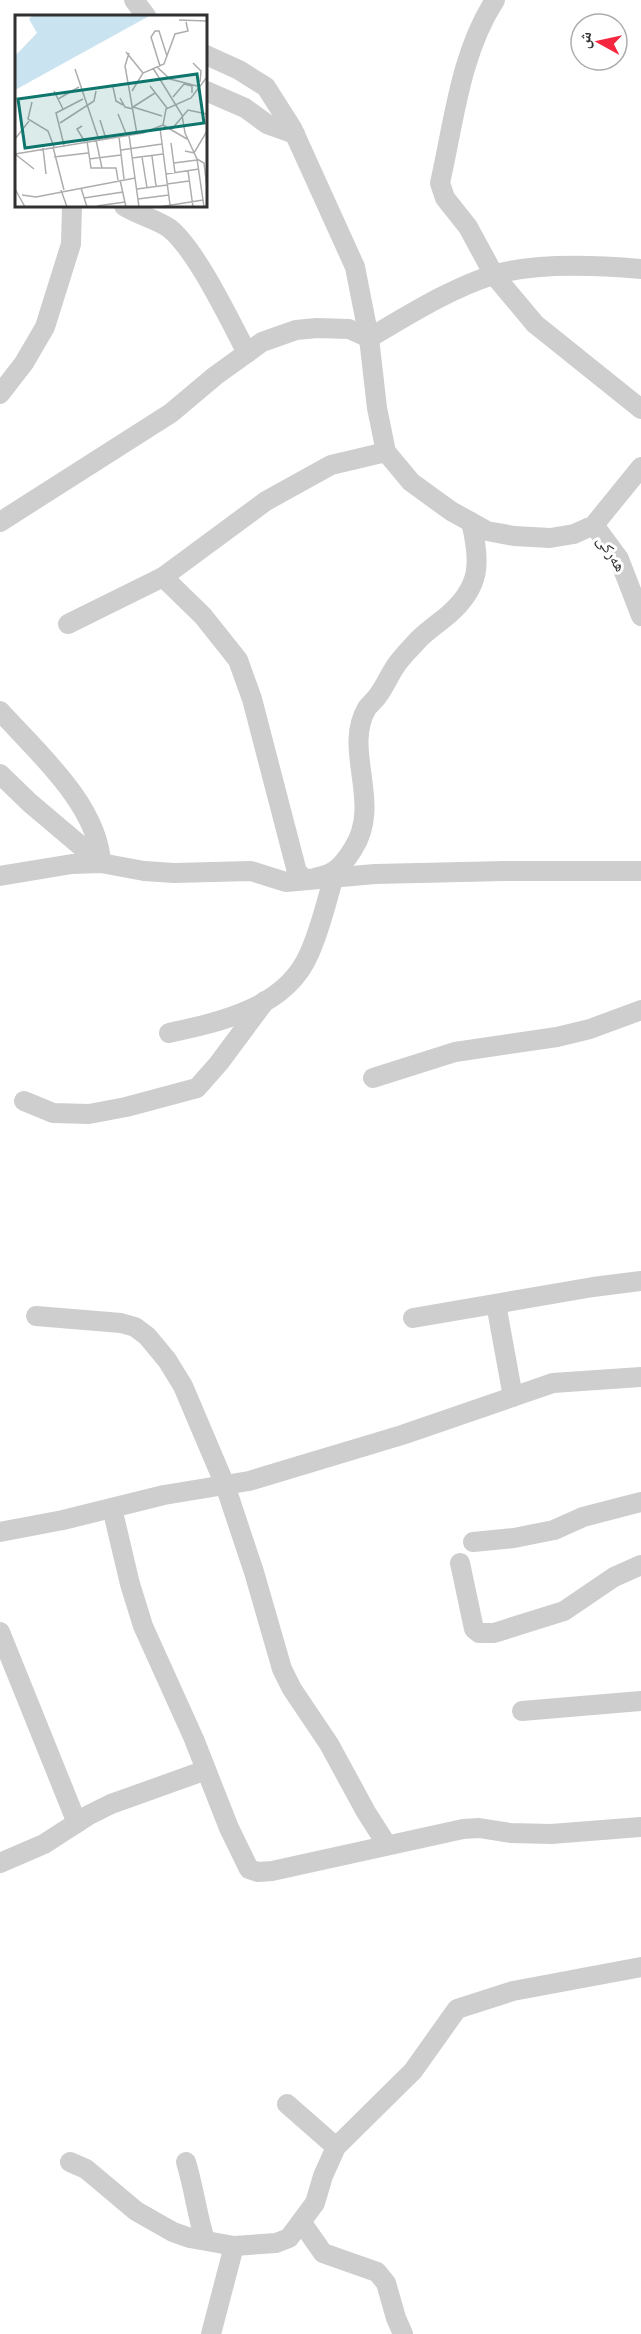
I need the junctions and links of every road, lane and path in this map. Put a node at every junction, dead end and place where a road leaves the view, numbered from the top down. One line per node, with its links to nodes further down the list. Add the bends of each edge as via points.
1 (134, 0): 3 (street)
2 (495, 0): 10 (street, via 470,50 440,183 445,198 468,227)
3 (145, 15)
4 (207, 55): 6 (street, via 266,87)
5 (207, 91): 6 (street, via 245,108 267,124)
6 (295, 134): 11 (street, via 355,267)
7 (72, 207): 13 (street, via 71,244 45,327)
8 (126, 207): 12 (street, via 168,228 187,247)
9 (641, 269): 10 (street, via 579,266)
10 (494, 275): 11 (street, via 441,298); 14 (street, via 535,324)
11 (369, 338): 12 (street, via 349,329 296,330 262,342); 15 (street)
12 (247, 353): 17 (street, via 171,413)
13 (0, 394)
14 (641, 409)
15 (386, 452): 18 (street, via 411,482); 21 (street, via 331,465 266,501)
16 (641, 467): 19 (street)
17 (0, 522)
18 (471, 522): 19 (street, via 487,531 549,538 574,534); 30 (street, via 477,548 476,574 469,593 396,664 360,725 366,817 355,846 345,862 328,876)
19 (594, 525): 20 (street, هەرکی)
20 (634, 576): 22 (street, هەرکی)
21 (164, 577): 23 (street); 30 (street, via 203,616 238,660 252,699 297,872)
22 (641, 616)
23 (68, 624)
24 (0, 711): 26 (street, via 89,818 100,846)
25 (0, 774): 26 (street)
26 (101, 863): 28 (street); 30 (street, via 174,873 251,871 286,882)
27 (641, 871): 29 (street, via 375,874)
28 (0, 876)
29 (333, 879): 30 (street); 31 (street, via 309,956 292,981)
30 (306, 880)
31 (266, 1001): 33 (street, via 227,1020); 35 (street, via 197,1088 89,1113 53,1113)
32 (641, 1010): 34 (street, via 590,1029 455,1052)
33 (169, 1033)
34 (373, 1078)
35 (24, 1101)
36 (641, 1281): 37 (street)
37 (496, 1304): 39 (street); 41 (street)
38 (36, 1316): 42 (street, via 121,1323 147,1336 183,1386)
39 (413, 1318)
40 (641, 1377): 41 (street, via 553,1383)
41 (513, 1397): 42 (street, via 305,1466)
42 (225, 1485): 44 (street); 55 (street, via 282,1669)
43 (641, 1502): 46 (street, via 554,1530)
44 (112, 1508): 45 (street); 52 (street, via 143,1626)
45 (0, 1532)
46 (472, 1542)
47 (460, 1563): 48 (street, via 469,1611 479,1633 494,1633 564,1611 614,1577)
48 (641, 1565)
49 (0, 1632): 53 (street)
50 (641, 1701): 51 (street)
51 (522, 1711)
52 (206, 1770): 53 (street, via 111,1804); 55 (street, via 249,1869 272,1870)
53 (77, 1822): 56 (street, via 44,1844)
54 (641, 1827): 55 (street, via 551,1834 479,1828)
55 (387, 1845)
56 (0, 1863)
57 (641, 1967): 59 (street, via 513,1991 457,2009 413,2071)
58 (287, 2104): 59 (street)
59 (336, 2147): 62 (street, via 315,2204)
60 (70, 2162): 63 (street, via 86,2169 156,2222 190,2238)
61 (186, 2162): 63 (street)
62 (302, 2223): 64 (street, via 289,2238 276,2243); 66 (street, via 322,2253 377,2272 387,2283)
63 (205, 2240): 64 (street)
64 (234, 2246): 65 (street)
65 (211, 2334)
66 (403, 2334)

